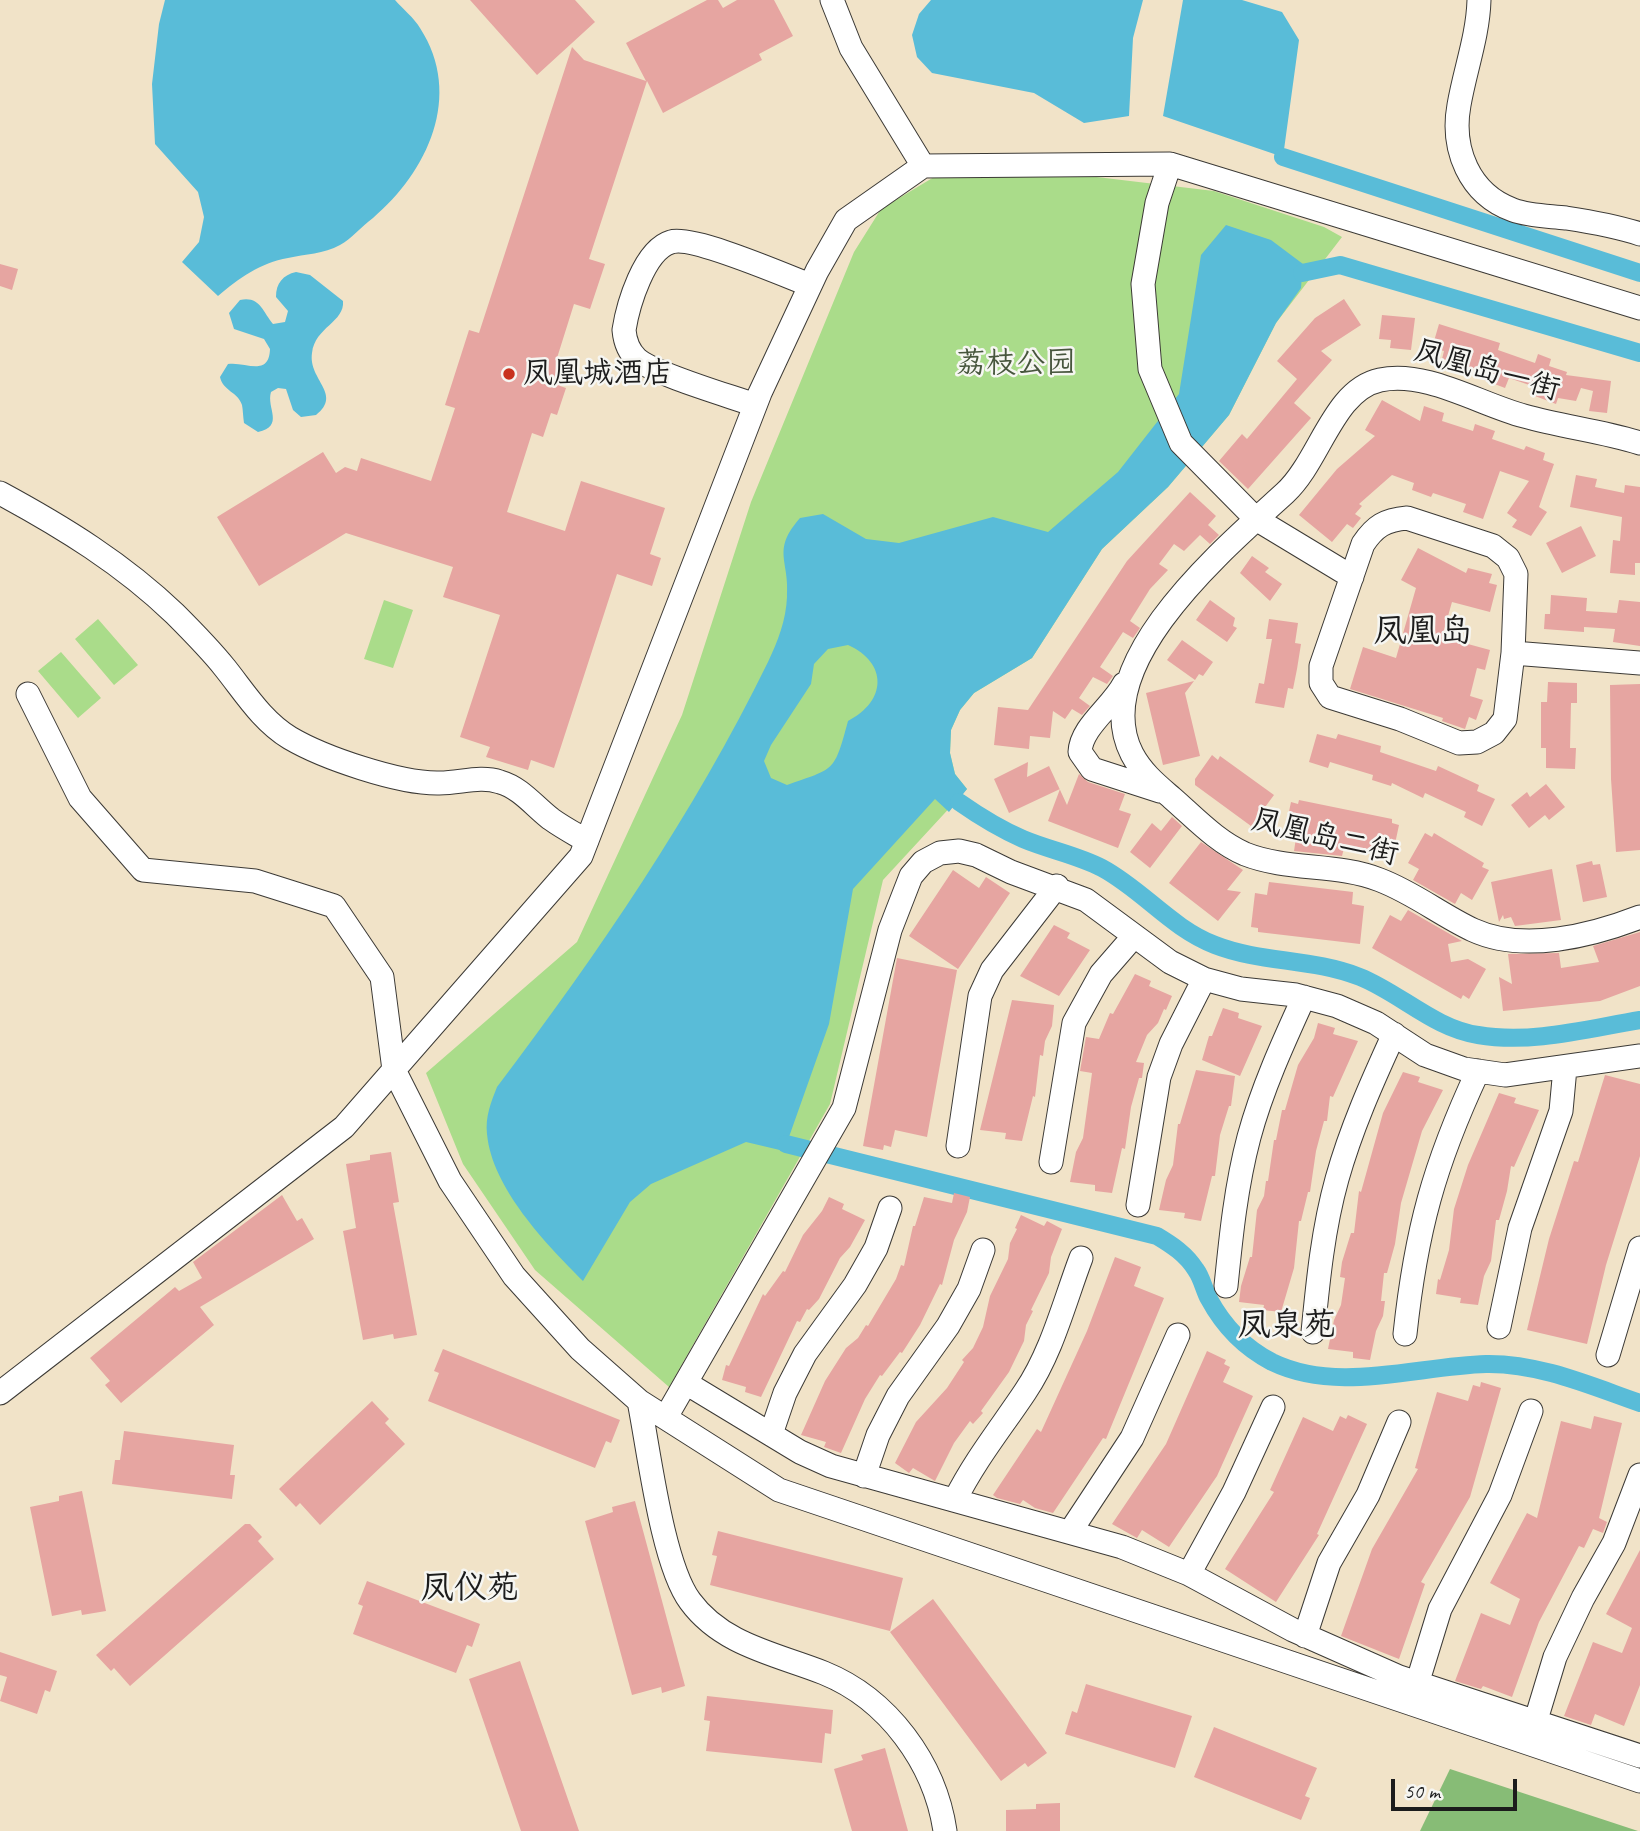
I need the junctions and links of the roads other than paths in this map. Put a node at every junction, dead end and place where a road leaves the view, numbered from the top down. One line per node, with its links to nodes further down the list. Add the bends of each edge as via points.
1 (832, 0): 4 (street, via 852,48)
2 (1479, 0): 5 (street, via 1479,23 1456,132 1460,157 1472,180 1491,198 1514,210 1596,222)
3 (1170, 164): 4 (street); 7 (street); 11 (street, via 1157,203 1143,284 1150,369 1181,443)
4 (923, 166): 6 (street, via 846,220)
5 (1640, 234)
6 (810, 285): 8 (street); 8 (street, via 688,241 662,245 645,265 624,330 634,356 649,367)
7 (1640, 308)
8 (755, 405): 18 (street)
9 (1640, 443): 11 (street, 凤凰岛一街, via 1519,415 1421,379 1398,376 1374,381 1353,393 1289,489)
10 (0, 493): 18 (street, via 119,566 174,613 260,712 287,736 319,752 402,779 499,781 520,791 553,820)
11 (1255, 519): 12 (street); 15 (street, 凤凰岛二街, via 1187,589)
12 (1352, 577): 13 (street, via 1363,544 1373,529 1389,520 1407,518 1493,547 1508,558 1516,574); 13 (street, via 1321,666 1321,683 1330,697 1459,743 1477,742 1494,733 1505,719)
13 (1513, 653): 14 (street)
14 (1640, 663)
15 (1129, 675): 17 (street, 凤凰岛二街, via 1122,701 1131,753); 17 (street, via 1118,696 1086,731 1080,752 1092,769)
16 (28, 694): 27 (street, via 80,798 143,870 255,881 334,906 382,977)
17 (1166, 793): 20 (street, 凤凰岛二街, via 1241,852 1278,864 1337,869 1377,879 1474,931 1502,940 1595,932)
18 (587, 841): 27 (street, via 581,856)
19 (1056, 886): 21 (street, via 1086,900); 29 (street, via 992,970 980,996); 42 (street, via 959,851 940,853 923,862 911,876 890,930 844,1108)
20 (1640, 917)
21 (1134, 936): 22 (street); 30 (street, via 1101,974 1074,1023)
22 (1204, 979): 23 (street); 31 (street, via 1159,1077)
23 (1304, 997): 24 (street, via 1357,1014); 36 (street, via 1273,1066 1249,1137 1233,1211)
24 (1394, 1034): 28 (street, via 1425,1055); 38 (street, via 1362,1105 1337,1179 1321,1255)
25 (1640, 1056): 26 (street)
26 (1565, 1068): 28 (street, via 1505,1075); 37 (street, via 1561,1111 1520,1228)
27 (394, 1070): 43 (street, via 344,1126); 44 (street, via 450,1181 497,1253 561,1330)
28 (1478, 1071): 39 (street, via 1449,1133 1427,1198 1412,1266)
29 (958, 1146)
30 (1051, 1162)
31 (1138, 1205)
32 (890, 1208): 49 (street, via 856,1285 800,1364)
33 (1640, 1248): 41 (street)
34 (983, 1250): 51 (street, via 969,1289 948,1326 898,1396 878,1434)
35 (1081, 1258): 52 (street, via 1045,1354)
36 (1226, 1286)
37 (1499, 1327)
38 (1313, 1332)
39 (1405, 1334)
40 (1178, 1335): 53 (street, via 1132,1438)
41 (1608, 1356)
42 (685, 1383): 47 (street); 49 (street)
43 (0, 1393)
44 (639, 1401): 47 (street); 60 (street, via 673,1567 688,1599 725,1634 827,1674 881,1710 921,1761)
45 (1273, 1407): 54 (street)
46 (1531, 1411): 56 (street, via 1500,1495 1440,1609)
47 (666, 1417): 59 (street, via 779,1490)
48 (1399, 1422): 55 (street, via 1368,1495 1329,1563)
49 (771, 1434): 51 (street, via 821,1462)
50 (1640, 1475): 57 (street, via 1614,1543 1555,1657)
51 (864, 1476): 52 (street)
52 (955, 1500): 53 (street)
53 (1070, 1532): 54 (street)
54 (1189, 1574): 55 (street)
55 (1305, 1636): 56 (street)
56 (1417, 1684): 57 (street)
57 (1535, 1723): 58 (street)
58 (1640, 1756)
59 (1640, 1781)
60 (945, 1831)

